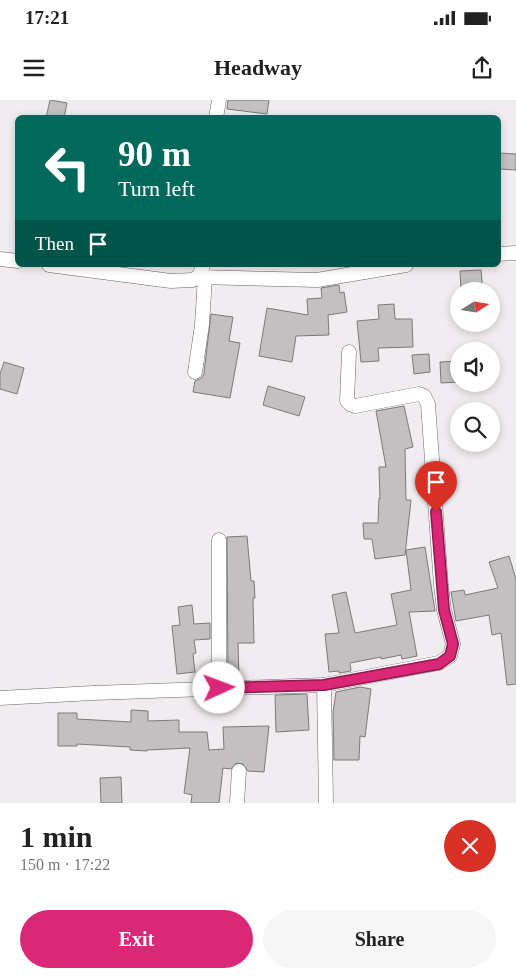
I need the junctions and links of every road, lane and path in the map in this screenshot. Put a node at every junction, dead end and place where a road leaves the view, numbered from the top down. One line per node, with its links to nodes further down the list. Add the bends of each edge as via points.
1 (219, 100): 2 (street)
2 (216, 115)
3 (516, 253): 4 (street)
4 (501, 254)
5 (0, 258): 6 (street)
6 (15, 260)
7 (64, 267): 9 (street, via 171,281 192,280)
8 (394, 267): 9 (street, via 317,280)
9 (202, 273): 11 (street, via 202,325)
10 (349, 352): 13 (street, via 347,401 350,404 355,406 419,394 428,404 441,584 453,644 450,656 439,664)
11 (195, 372)
12 (219, 540): 14 (street)
13 (324, 685): 14 (street); 18 (street)
14 (219, 688): 15 (street)
15 (0, 698)
16 (239, 771): 17 (street)
17 (237, 803)
18 (326, 803)

